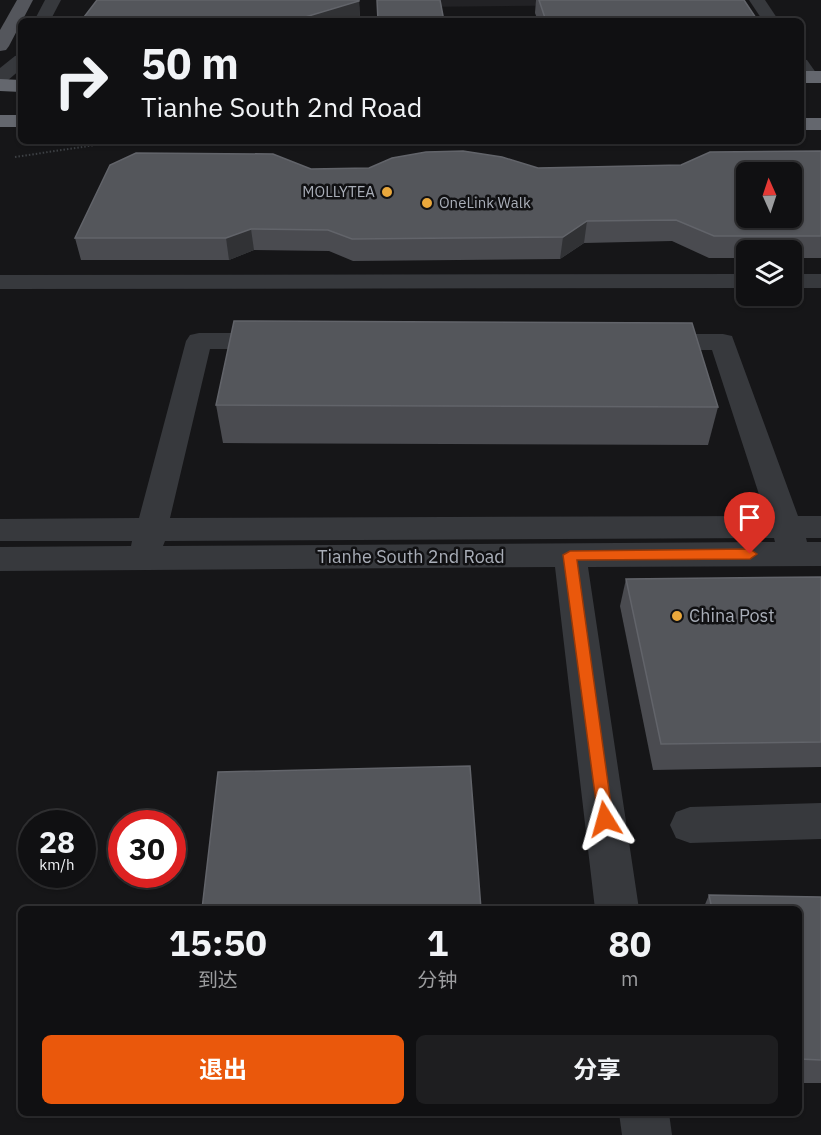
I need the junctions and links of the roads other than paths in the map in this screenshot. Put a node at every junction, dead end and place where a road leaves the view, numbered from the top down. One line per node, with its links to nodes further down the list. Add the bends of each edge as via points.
1 (26, 0): 6 (main road)
2 (53, 0): 4 (street)
3 (757, 0): 5 (street)
4 (44, 18)
5 (769, 18)
6 (0, 46)
7 (18, 62): 8 (street)
8 (0, 76)
9 (0, 85): 10 (highway)
10 (18, 86)
11 (0, 121): 12 (highway)
12 (18, 122)
13 (804, 124): 14 (highway)
14 (821, 124)
15 (736, 281): 17 (street)
16 (802, 281): 18 (street)
17 (0, 282)
18 (821, 282)
19 (306, 341): 23 (street, via 199,341)
20 (627, 342): 24 (street, via 723,342)
21 (821, 527): 24 (street, Tianhe South 2nd Road)
22 (0, 530): 23 (street, Tianhe South 2nd Road)
23 (148, 544): 24 (street, Tianhe South 2nd Road); 25 (street, Tianhe South 2nd Road); 26 (street, Tianhe South 2nd Road)
24 (800, 545): 25 (street, Tianhe South 2nd Road)
25 (570, 555): 29 (street)
26 (0, 560)
27 (821, 821): 28 (street)
28 (690, 825)
29 (617, 906)
30 (644, 1116): 31 (street)
31 (647, 1135)

